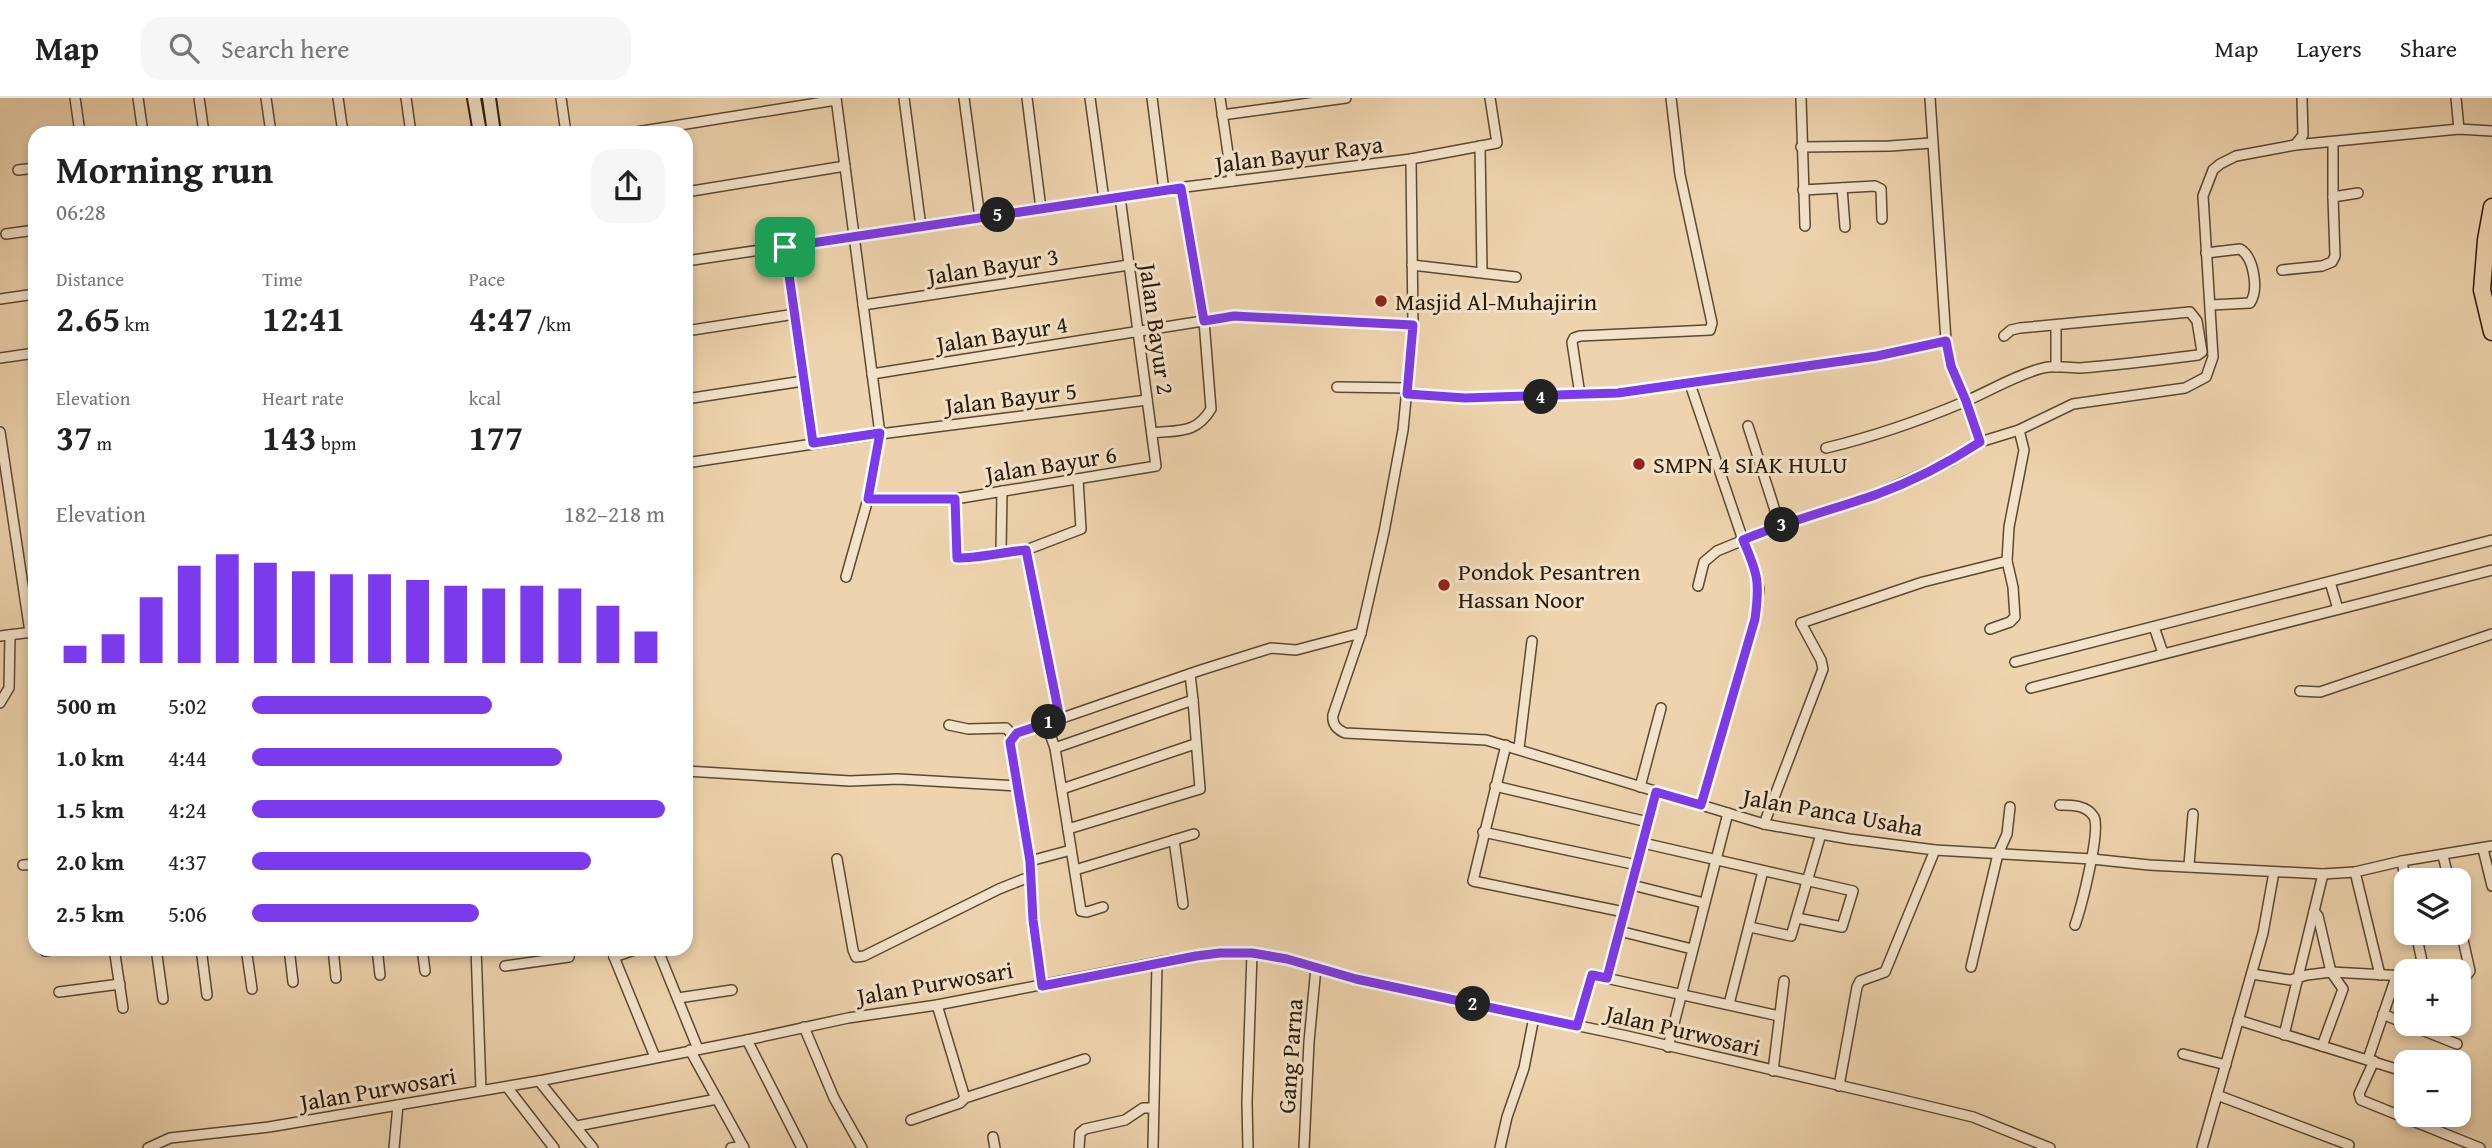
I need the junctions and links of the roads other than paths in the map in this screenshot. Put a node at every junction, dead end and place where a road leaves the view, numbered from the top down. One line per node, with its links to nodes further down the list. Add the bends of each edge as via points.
1 (75, 98): 25 (street)
2 (138, 98): 26 (street)
3 (199, 98): 27 (street)
4 (266, 98): 28 (street)
5 (338, 98): 29 (street)
6 (406, 98): 30 (street)
7 (474, 98): 31 (street)
8 (489, 98): 32 (street)
9 (561, 98): 33 (street)
10 (904, 98): 61 (street)
11 (964, 98): 58 (street)
12 (1027, 98): 57 (street)
13 (1090, 98): 55 (street)
14 (1152, 98): 51 (street)
15 (1220, 98): 24 (street)
16 (1346, 98): 24 (street)
17 (1490, 98): 40 (street, via 1497,142)
18 (1671, 98): 95 (street, via 1680,175 1710,330 1574,338)
19 (1801, 98): 41 (street)
20 (1930, 98): 37 (street)
21 (2302, 98): 39 (street, via 2302,135)
22 (2456, 98): 35 (street)
23 (836, 99): 34 (street); 43 (street)
24 (1223, 115): 46 (street)
25 (79, 126)
26 (142, 126)
27 (203, 126)
28 (270, 126)
29 (342, 126)
30 (410, 126)
31 (479, 126)
32 (493, 126)
33 (565, 126)
34 (672, 126)
35 (2459, 129): 36 (street); 38 (street)
36 (2492, 131)
37 (1931, 143): 41 (street); 86 (street)
38 (2333, 143): 39 (street); 54 (street)
39 (2295, 145): 67 (street, via 2236,156 2213,170 2203,196)
40 (1480, 146): 42 (street, Jalan Bayur Raya); 72 (street)
41 (1801, 147): 49 (street)
42 (1411, 159): 46 (street, Jalan Bayur Raya); 70 (street, Jalan Panca Usaha)
43 (845, 166): 50 (street); 65 (street)
44 (28, 169): 45 (street)
45 (18, 170)
46 (1232, 181): 47 (street, Jalan Bayur Raya)
47 (1181, 188): 51 (street, Jalan Bayur Raya); 79 (street)
48 (1842, 188): 49 (street); 59 (street, via 1881,189); 62 (street)
49 (1803, 190): 60 (street)
50 (693, 191)
51 (1164, 191): 53 (street, Jalan Bayur Raya)
52 (2358, 193): 54 (street)
53 (1120, 197): 55 (street, Jalan Bayur Raya); 69 (street, Jalan Bayur 2)
54 (2333, 197): 71 (street, via 2332,262)
55 (1104, 200): 57 (street, Jalan Bayur Raya)
56 (2492, 207): 84 (highway, via 2482,290)
57 (1041, 209): 58 (street, Jalan Bayur Raya)
58 (980, 218): 61 (street, Jalan Bayur Raya)
59 (1882, 219)
60 (1805, 226)
61 (921, 227): 65 (street, Jalan Bayur Raya)
62 (1845, 227)
63 (28, 231): 64 (street)
64 (6, 234)
65 (854, 237): 66 (street, Jalan Bayur Raya); 76 (street)
66 (785, 247): 68 (street, Jalan Bayur Raya); 78 (street)
67 (2206, 253): 77 (street); 77 (street, via 2244,251 2254,286 2250,303)
68 (693, 260)
69 (1129, 265): 76 (street, Jalan Bayur 3); 83 (street, Jalan Bayur 2)
70 (1412, 265): 72 (street); 80 (street, Jalan Panca Usaha)
71 (2282, 270)
72 (1482, 272): 73 (street)
73 (1516, 277)
74 (28, 295): 75 (street)
75 (0, 299)
76 (863, 305): 90 (street)
77 (2211, 305): 100 (street, via 2213,357 2206,377 2185,388 2073,404)
78 (795, 314): 82 (street); 91 (street)
79 (1204, 321): 80 (street, Jalan Bayur 4, via 1234,316); 83 (street, Jalan Bayur 4); 103 (street, via 1211,410 1204,421 1187,430)
80 (1413, 325): 94 (street, Jalan Panca Usaha)
81 (2056, 326): 85 (street, via 2011,330); 89 (street); 89 (street, via 2190,312 2197,321 2202,352 2081,368)
82 (693, 330)
83 (1138, 332): 90 (street, Jalan Bayur 4); 97 (street, Jalan Bayur 2)
84 (2492, 332)
85 (2004, 336)
86 (1946, 341): 92 (street); 98 (street)
87 (28, 354): 88 (street)
88 (0, 358)
89 (2056, 367): 98 (street, via 1999,384)
90 (872, 374): 102 (street)
91 (803, 381): 96 (street); 105 (street)
92 (1690, 384): 95 (street); 114 (street)
93 (1337, 387): 94 (street)
94 (1408, 391): 95 (street, via 1465,398); 128 (street, Jalan Panca Usaha, via 1384,532)
95 (1580, 395)
96 (693, 398)
97 (1147, 400): 102 (street, Jalan Bayur 5); 103 (street, Jalan Bayur 2)
98 (1966, 401): 104 (street); 106 (street)
99 (1748, 426): 113 (street)
100 (2020, 430): 104 (street); 118 (street, via 2024,450)
101 (0, 432): 123 (street)
102 (880, 433): 105 (street, Jalan Bayur 5); 111 (street)
103 (1153, 433): 108 (street, Jalan Bayur 2)
104 (1980, 442): 113 (street, via 1951,461 1877,494)
105 (813, 443): 107 (street, Jalan Bayur 5)
106 (1826, 448)
107 (693, 463)
108 (1156, 466): 109 (street, Jalan Bayur 6)
109 (1078, 479): 110 (street, Jalan Bayur 6); 116 (street, via 1081,529)
110 (1002, 491): 112 (street, Jalan Bayur 6); 117 (street)
111 (868, 499): 112 (street, Jalan Bayur 6); 120 (street)
112 (955, 499): 117 (street, via 957,558)
113 (1780, 526): 114 (street)
114 (1743, 540): 122 (street, via 1707,557); 154 (street, via 1759,589 1755,619)
115 (2492, 540): 121 (street)
116 (1026, 550): 117 (street); 140 (street)
117 (1001, 552)
118 (2007, 561): 126 (street, via 2015,617); 160 (street, via 1923,582 1801,623 1823,669)
119 (2492, 570): 124 (street)
120 (846, 577)
121 (2330, 582): 124 (street); 125 (street)
122 (1698, 586)
123 (28, 607)
124 (2337, 609): 132 (street)
125 (2154, 626): 132 (street); 133 (street)
126 (1990, 629)
127 (28, 633): 130 (street)
128 (1360, 633): 134 (street, via 1296,650 1271,648); 145 (street, Jalan Panca Usaha, via 1334,710 1338,730)
129 (2492, 634): 136 (street, via 2320,692)
130 (5, 636): 138 (street, via 9,688)
131 (1532, 641): 147 (street)
132 (2163, 653): 135 (street)
133 (2015, 662)
134 (1190, 674): 137 (street); 140 (street)
135 (2031, 688)
136 (2300, 691)
137 (1193, 700): 144 (street); 146 (street)
138 (0, 703)
139 (1661, 708): 151 (street)
140 (1060, 719): 141 (street)
141 (1046, 723): 143 (street); 146 (street)
142 (949, 725): 143 (street, via 1006,728)
143 (1013, 735): 149 (street, via 1010,742)
144 (1195, 744): 152 (street); 161 (street, via 1200,789)
145 (1506, 745): 147 (street, Jalan Panca Usaha); 150 (street)
146 (1055, 748): 152 (street)
147 (1518, 748): 151 (street, Jalan Panca Usaha)
148 (693, 771): 149 (street)
149 (1018, 786): 175 (street)
150 (1495, 786): 159 (street); 162 (street)
151 (1640, 786): 153 (street, Jalan Panca Usaha)
152 (1062, 789): 161 (street)
153 (1656, 792): 154 (street, Jalan Panca Usaha); 159 (street)
154 (1701, 805): 157 (street, Jalan Panca Usaha)
155 (2060, 805): 173 (street, via 2076,804 2094,817)
156 (2011, 807): 170 (street)
157 (1728, 813): 160 (street, Jalan Panca Usaha); 174 (street)
158 (2193, 814): 180 (street)
159 (1648, 822): 166 (street)
160 (1764, 824): 164 (street, Jalan Panca Usaha)
161 (1068, 829): 168 (street)
162 (1483, 832): 179 (street); 196 (street, via 1473,881)
163 (1194, 834): 165 (street)
164 (1821, 834): 169 (street, Jalan Panca Usaha); 189 (street)
165 (1174, 840): 183 (street); 193 (street)
166 (1643, 843): 174 (street); 179 (street)
167 (2487, 848): 171 (street, Jalan Panca Usaha); 191 (street)
168 (1071, 850): 175 (street); 183 (street)
169 (1935, 850): 170 (street, Jalan Panca Usaha); 267 (street, via 1885,972 1860,981 1857,987)
170 (1998, 854): 173 (street, Jalan Panca Usaha); 220 (street)
171 (2443, 856): 176 (street, Jalan Panca Usaha); 182 (street)
172 (837, 859): 188 (street, via 856,957 999,889)
173 (2092, 859): 180 (street, Jalan Panca Usaha); 198 (street)
174 (1716, 860): 184 (street); 192 (street)
175 (1030, 861): 188 (street)
176 (2402, 861): 181 (street); 186 (street, Jalan Panca Usaha)
177 (23, 865): 178 (street)
178 (28, 865)
179 (1637, 865): 190 (street)
180 (2189, 865): 185 (street, Jalan Panca Usaha)
181 (2403, 868)
182 (2446, 868)
183 (1075, 870): 194 (street, via 1081,911)
184 (1763, 871): 189 (street); 199 (street)
185 (2274, 872): 187 (street, Jalan Panca Usaha); 223 (street)
186 (2356, 872): 187 (street, Jalan Panca Usaha); 225 (street)
187 (2323, 874): 195 (street)
188 (1031, 880): 233 (street)
189 (1807, 881): 197 (street); 197 (street, via 1853,891 1842,927)
190 (1632, 885): 192 (street); 196 (street)
191 (2492, 886)
192 (1704, 903): 203 (street)
193 (1183, 904)
194 (1103, 908)
195 (2314, 911): 201 (street); 202 (street)
196 (1624, 912): 200 (street)
197 (1797, 918): 199 (street, via 1791,936)
198 (2076, 925)
199 (1750, 927): 242 (street)
200 (1619, 931): 203 (street); 228 (street)
201 (2307, 938): 202 (street); 229 (street)
202 (2324, 940): 222 (street)
203 (1692, 949): 238 (street)
204 (1252, 953): 217 (street, Jalan Purwosari); 219 (street, Jalan Purwosari); 290 (street)
205 (115, 956): 232 (street)
206 (157, 956): 241 (street)
207 (202, 956): 239 (street)
208 (247, 956): 234 (street)
209 (290, 956): 231 (street)
210 (334, 956): 227 (street)
211 (378, 956): 224 (street)
212 (423, 956): 221 (street)
213 (475, 956): 269 (street)
214 (569, 956): 218 (street)
215 (614, 956): 260 (street)
216 (660, 956): 240 (street)
217 (1157, 963): 233 (street, Jalan Purwosari); 274 (street)
218 (505, 966)
219 (1316, 967): 247 (street, Jalan Purwosari); 291 (street, Gang Parna)
220 (1971, 967)
221 (425, 971)
222 (2331, 972): 225 (street); 229 (street); 257 (street, via 2343,989)
223 (2252, 974): 229 (street); 249 (street)
224 (380, 975)
225 (2380, 975): 226 (street)
226 (2394, 976)
227 (336, 978)
228 (1607, 978): 238 (street); 250 (street, via 1592,975)
229 (2300, 978): 252 (street)
230 (1784, 981): 246 (street)
231 (293, 982)
232 (120, 984): 236 (street); 244 (street)
233 (1042, 986): 243 (street, Jalan Purwosari)
234 (252, 989)
235 (732, 990): 240 (street)
236 (60, 992)
237 (2394, 992): 245 (street)
238 (1681, 993): 242 (street); 256 (street)
239 (207, 995)
240 (678, 998): 258 (street)
241 (163, 999)
242 (1729, 1004): 246 (street)
243 (937, 1005): 251 (street, Jalan Purwosari); 271 (street)
244 (123, 1008)
245 (2384, 1014): 248 (street); 262 (street)
246 (1779, 1016): 265 (street)
247 (1534, 1017): 250 (street, Jalan Purwosari); 292 (street)
248 (2394, 1018)
249 (2238, 1020): 252 (street); 263 (street)
250 (1577, 1026): 256 (street, Jalan Purwosari)
251 (804, 1027): 254 (street, Jalan Purwosari); 286 (street, via 834,1098)
252 (2284, 1035): 257 (street)
253 (2437, 1036): 255 (street)
254 (747, 1040): 258 (street, Jalan Purwosari); 285 (street)
255 (2457, 1044)
256 (1668, 1046): 265 (street, Jalan Purwosari)
257 (2322, 1046): 262 (street)
258 (694, 1050): 260 (street, Jalan Purwosari); 272 (street)
259 (2183, 1054): 263 (street)
260 (655, 1058): 266 (street, Jalan Purwosari)
261 (1085, 1059): 271 (street)
262 (2371, 1060): 264 (street); 295 (street, via 2361,1100)
263 (2226, 1065): 270 (street)
264 (2394, 1068)
265 (1773, 1071): 267 (street, Jalan Purwosari)
266 (539, 1081): 268 (street, Jalan Purwosari); 276 (street)
267 (1839, 1086): 293 (street, Jalan Purwosari, via 1973,1117)
268 (507, 1087): 269 (street, Jalan Purwosari); 282 (street)
269 (481, 1090): 273 (street, Jalan Purwosari)
270 (2217, 1095): 278 (street); 294 (street)
271 (965, 1098): 275 (street)
272 (717, 1099): 276 (street); 279 (street)
273 (398, 1105): 280 (street, Jalan Purwosari, via 170,1138); 281 (street)
274 (1153, 1108): 288 (street, via 1085,1129 1080,1133); 289 (street)
275 (911, 1120)
276 (577, 1126): 283 (street)
277 (993, 1137): 287 (street)
278 (2349, 1145)
279 (743, 1147): 284 (street)
280 (148, 1148)
281 (394, 1148)
282 (554, 1148)
283 (593, 1148)
284 (731, 1148)
285 (802, 1148)
286 (862, 1148)
287 (995, 1148)
288 (1079, 1148)
289 (1153, 1148)
290 (1248, 1148)
291 (1304, 1148)
292 (1500, 1148)
293 (2050, 1148)
294 (2202, 1148)
295 (2480, 1148)

